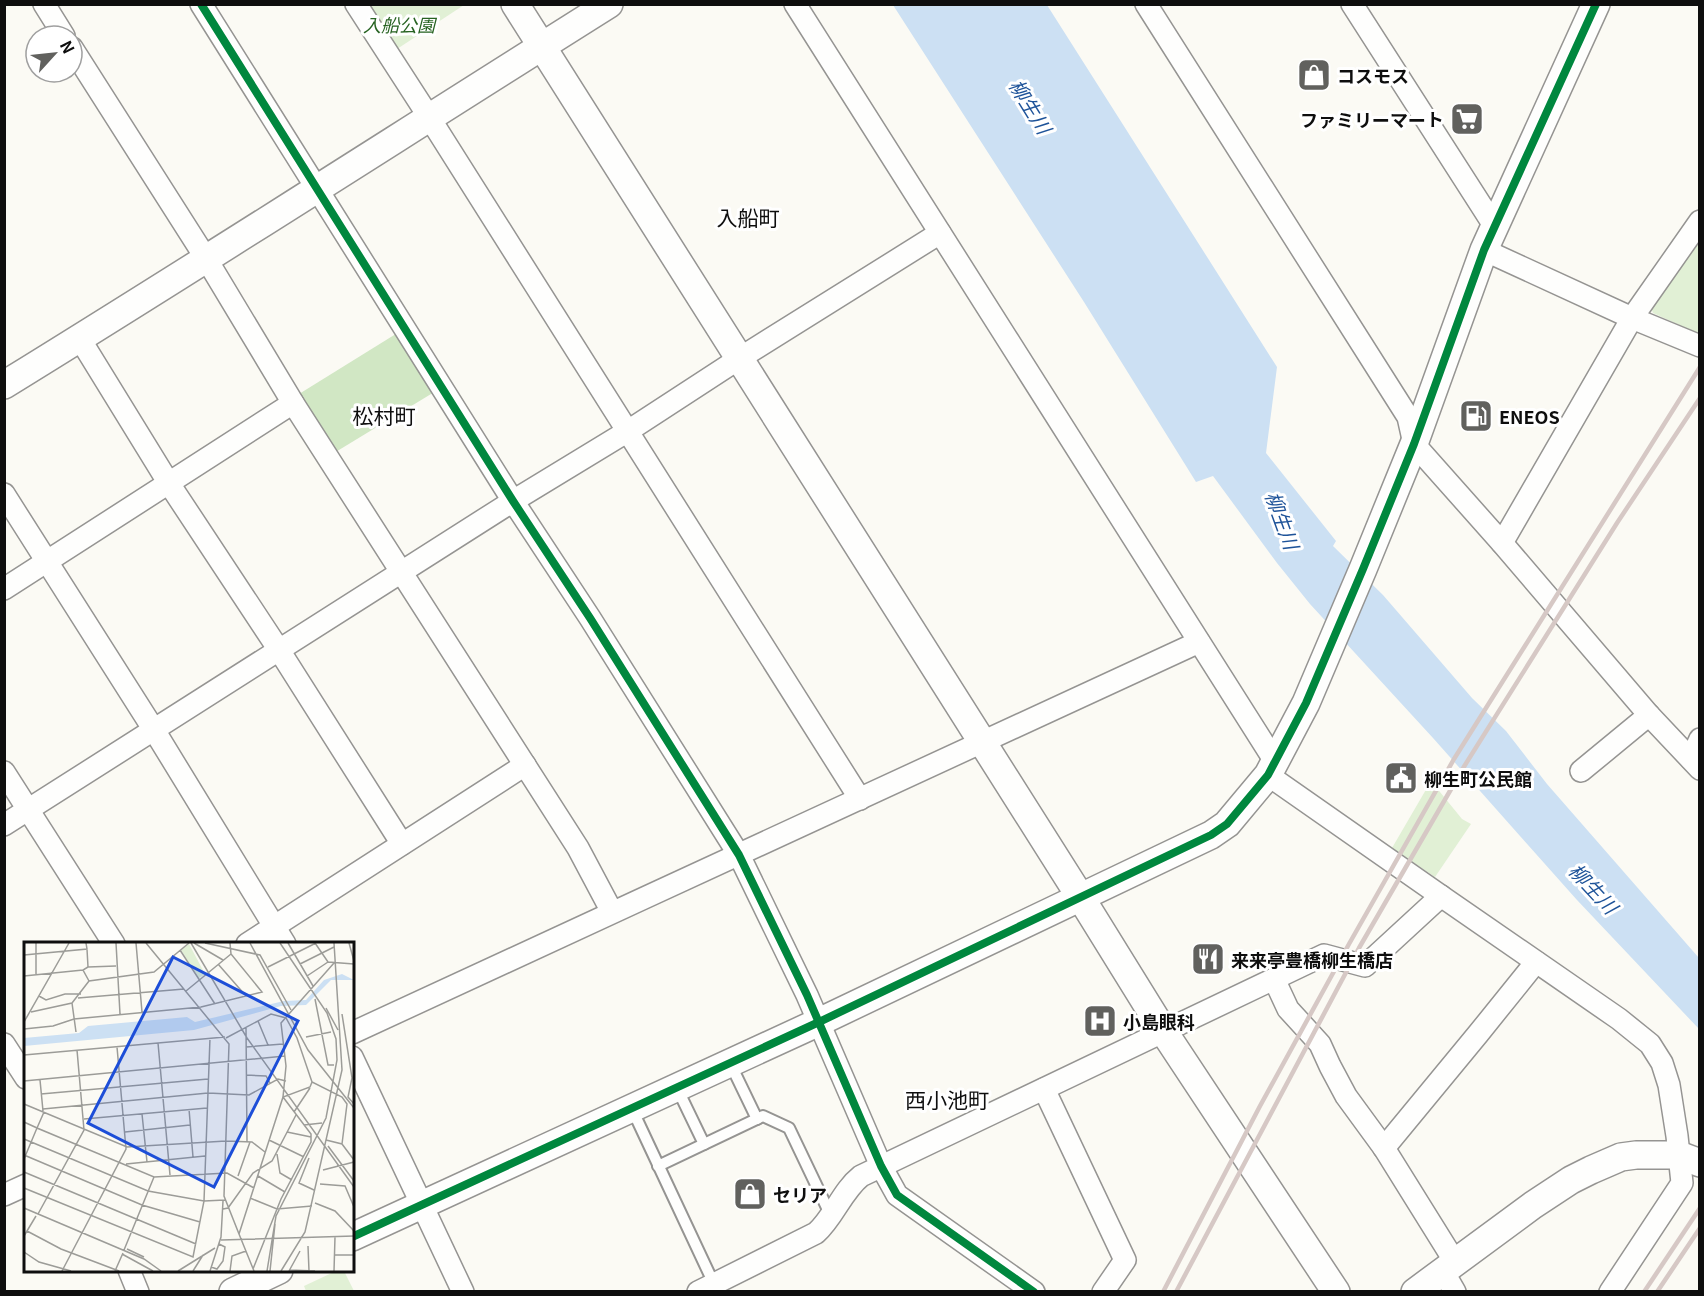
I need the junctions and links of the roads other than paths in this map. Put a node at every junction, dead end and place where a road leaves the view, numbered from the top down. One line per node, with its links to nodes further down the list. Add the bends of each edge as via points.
1 (44, 4): 10 (street)
2 (201, 4): 14 (street)
3 (356, 4): 13 (street)
4 (515, 4): 11 (street)
5 (609, 4): 11 (street)
6 (795, 4): 16 (street)
7 (1146, 4): 26 (street, via 1408,417)
8 (1352, 4): 17 (street)
9 (1596, 4): 17 (street)
10 (56, 24)
11 (542, 47): 13 (street); 22 (street)
12 (84, 67): 18 (street)
13 (429, 117): 14 (street); 25 (street)
14 (317, 190): 18 (street); 29 (street)
15 (1700, 221): 19 (street)
16 (940, 233): 22 (street); 34 (street)
17 (1490, 238): 19 (street); 26 (street)
18 (207, 260): 20 (street); 24 (street)
19 (1632, 318): 21 (street); 30 (street)
20 (80, 339): 23 (street); 27 (street)
21 (1700, 346)
22 (740, 358): 25 (street); 39 (street)
23 (4, 386)
24 (293, 403): 27 (street); 32 (street)
25 (628, 431): 29 (street); 45 (street)
26 (1414, 444): 30 (street); 42 (street, via 1306,703)
27 (168, 482): 31 (street); 35 (street)
28 (4, 494): 31 (street)
29 (513, 501): 32 (street); 49 (street)
30 (1502, 543): 36 (street)
31 (46, 562): 33 (street); 37 (street)
32 (402, 571): 35 (street); 41 (street)
33 (4, 589)
34 (1200, 642): 39 (street); 42 (street)
35 (279, 650): 37 (street); 48 (street)
36 (1649, 715): 40 (street); 43 (street)
37 (154, 730): 46 (street); 53 (street)
38 (1700, 739): 40 (street)
39 (983, 743): 45 (street); 51 (street)
40 (1695, 764)
41 (525, 765): 48 (street); 52 (street, via 578,848)
42 (1272, 769): 50 (street); 51 (street, via 1227,824 1211,835)
43 (1581, 771)
44 (4, 772): 46 (street)
45 (860, 800): 49 (street)
46 (28, 810): 47 (street); 54 (street)
47 (4, 825)
48 (402, 844): 53 (street)
49 (739, 855): 52 (street); 58 (street)
50 (1441, 896): 56 (street); 57 (street, via 1365,966 1324,955)
51 (1081, 898): 58 (street); 60 (street)
52 (612, 912): 59 (street)
53 (280, 935): 55 (street)
54 (113, 942)
55 (254, 942)
56 (1536, 962): 70 (street); 71 (street, via 1619,1018 1650,1044 1662,1063)
57 (1274, 979): 60 (street); 70 (street, via 1288,1009 1320,1044 1346,1096)
58 (819, 1022): 63 (street); 73 (street)
59 (354, 1032)
60 (1164, 1032): 66 (street); 88 (street)
61 (4, 1044): 64 (street)
62 (354, 1061): 76 (street)
63 (730, 1063): 65 (street); 68 (lane)
64 (24, 1075)
65 (677, 1087): 67 (street); 69 (lane)
66 (1044, 1089): 73 (street); 87 (street, via 1125,1260)
67 (632, 1108): 72 (lane); 76 (street)
68 (757, 1119): 69 (lane); 77 (lane, via 763,1116 789,1128)
69 (704, 1144): 72 (lane)
70 (1384, 1148): 81 (street)
71 (1689, 1159): 81 (street, via 1636,1155 1591,1170 1533,1205); 90 (street, via 1682,1183)
72 (658, 1166): 82 (lane)
73 (881, 1166): 77 (street, via 854,1181); 86 (street, via 897,1195)
74 (24, 1186): 75 (street)
75 (4, 1195)
76 (423, 1205): 78 (street); 85 (street)
77 (831, 1216): 82 (street, via 816,1233)
78 (354, 1236)
79 (130, 1272): 83 (street)
80 (275, 1272): 84 (street)
81 (1451, 1275): 89 (street)
82 (706, 1288)
83 (138, 1292)
84 (233, 1292)
85 (463, 1292)
86 (1034, 1292)
87 (1103, 1292)
88 (1336, 1292)
89 (1415, 1292)
90 (1611, 1292)

